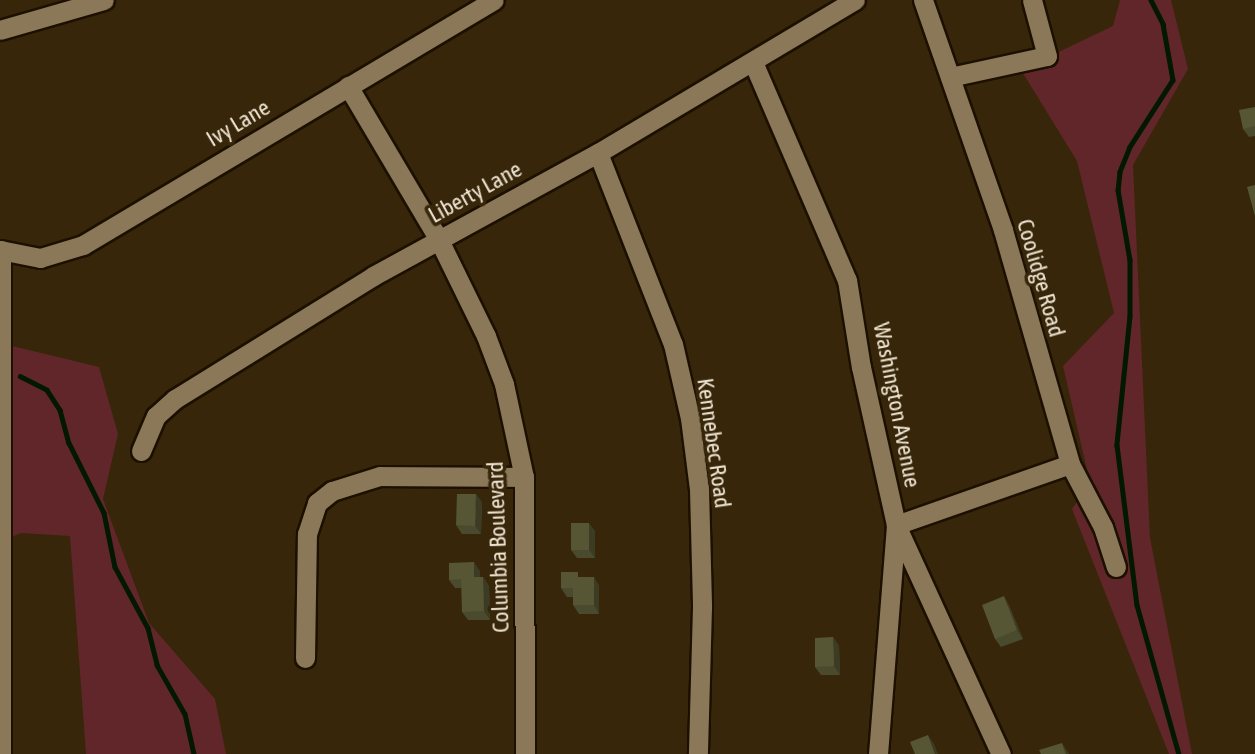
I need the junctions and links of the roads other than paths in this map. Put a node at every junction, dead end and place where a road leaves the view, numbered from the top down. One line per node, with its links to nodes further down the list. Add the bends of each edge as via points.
1 (104, 0): 6 (street)
2 (494, 0): 9 (street, Ivy Lane)
3 (855, 0): 7 (street, Liberty Lane)
4 (923, 0): 8 (street, Coolidge Road)
5 (1032, 0): 8 (street, via 1047,56)
6 (0, 30)
7 (752, 62): 10 (street, Liberty Lane); 16 (street, Washington Avenue, via 847,280)
8 (950, 77): 14 (street, Coolidge Road, via 1003,230)
9 (348, 86): 11 (street, Columbia Boulevard); 12 (street, Ivy Lane, via 83,245 40,258)
10 (598, 153): 11 (street, Liberty Lane); 22 (street, Kennebec Road, via 673,344 690,418 699,489 702,607)
11 (439, 240): 13 (street, Liberty Lane, via 175,400 156,416); 15 (street, Columbia Boulevard, via 504,384)
12 (1, 250): 18 (street)
13 (141, 451)
14 (1070, 464): 16 (street); 17 (street, Coolidge Road, via 1102,527)
15 (524, 477): 19 (street, via 380,476 332,491 317,503 307,534); 21 (street, Columbia Boulevard)
16 (896, 525): 23 (street); 24 (street, Washington Avenue)
17 (1116, 567)
18 (1, 578): 20 (street)
19 (305, 658)
20 (1, 754)
21 (526, 754)
22 (698, 754)
23 (878, 754)
24 (1000, 754)

